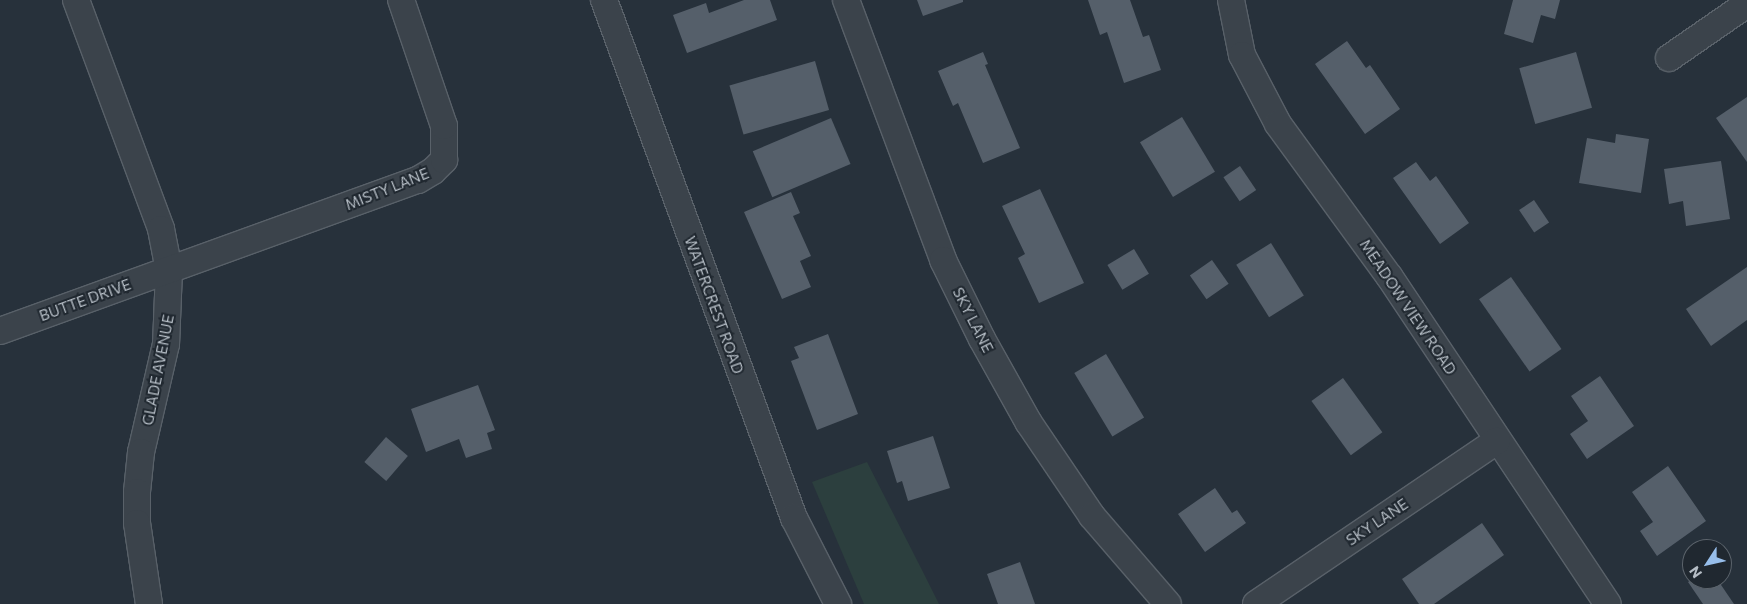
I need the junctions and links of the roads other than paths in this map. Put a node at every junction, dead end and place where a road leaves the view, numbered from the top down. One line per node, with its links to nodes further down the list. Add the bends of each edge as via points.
1 (76, 0): 8 (street, GLADE AVENUE, via 162,229)
2 (401, 0): 8 (street, MISTY LANE, via 444,126 444,160 418,180)
3 (604, 0): 12 (street, WATERCREST ROAD, via 790,509)
4 (846, 0): 13 (street, SKY LANE, via 943,260 982,339 1029,423 1092,516)
5 (1231, 0): 10 (street, MEADOW VIEW ROAD, via 1242,55 1278,124 1389,276)
6 (1747, 4): 7 (street)
7 (1669, 58)
8 (170, 270): 9 (street, BUTTE DRIVE); 11 (street, GLADE AVENUE, via 166,344 141,452 137,492 138,540)
9 (0, 331)
10 (1498, 441): 14 (street, SKY LANE); 15 (street, MEADOW VIEW ROAD)
11 (148, 604)
12 (838, 604)
13 (1168, 604)
14 (1256, 604)
15 (1608, 604)

